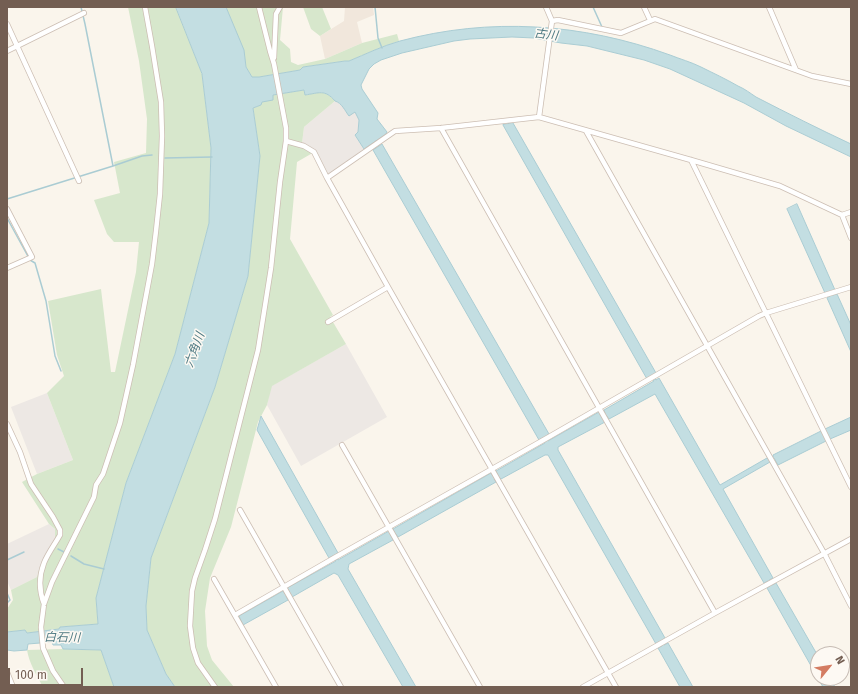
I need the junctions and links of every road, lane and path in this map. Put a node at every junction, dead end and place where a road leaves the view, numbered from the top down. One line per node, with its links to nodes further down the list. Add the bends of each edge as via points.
1 (145, 7): 44 (street, via 160,95 162,136 160,194 152,264 134,365 120,423 103,474 96,485 94,497 52,582)
2 (259, 7): 13 (street)
3 (280, 7): 13 (street, via 276,14)
4 (546, 7): 9 (street)
5 (644, 7): 8 (street)
6 (769, 7): 14 (street)
7 (82, 14): 11 (street)
8 (650, 20): 9 (street, via 621,34 558,20); 14 (street, via 655,19)
9 (552, 21): 16 (street)
10 (7, 24): 11 (street)
11 (17, 46): 12 (street); 22 (street)
12 (7, 51)
13 (274, 64): 19 (street, via 286,128)
14 (796, 70): 15 (street)
15 (851, 84)
16 (539, 117): 17 (street); 18 (street)
17 (440, 128): 21 (street, via 395,132); 33 (street)
18 (586, 131): 20 (street); 32 (street)
19 (286, 141): 21 (street, via 314,152); 52 (street, via 258,350 215,519 192,591 190,626 193,648 198,663)
20 (691, 160): 25 (street, via 780,186); 30 (street)
21 (327, 178): 28 (street)
22 (79, 181)
23 (7, 209): 27 (street, via 32,257)
24 (851, 212): 25 (street)
25 (842, 215): 26 (street)
26 (851, 238)
27 (7, 268)
28 (388, 287): 31 (street); 36 (street)
29 (851, 288): 30 (street)
30 (766, 313): 32 (street); 37 (street)
31 (328, 322)
32 (707, 347): 33 (street); 41 (street)
33 (600, 408): 36 (street); 46 (street)
34 (7, 424): 44 (street, via 31,484 60,530 60,535 44,562 40,578)
35 (342, 445): 39 (street)
36 (492, 469): 39 (street); 49 (street)
37 (851, 487)
38 (240, 510): 43 (street)
39 (389, 527): 43 (street); 55 (street)
40 (851, 538): 41 (street)
41 (824, 553): 45 (street); 46 (street)
42 (214, 579): 47 (street)
43 (283, 587): 47 (street); 54 (street)
44 (44, 604): 51 (street, via 41,627 43,648 53,671)
45 (851, 606)
46 (715, 613): 49 (street)
47 (235, 615): 53 (street)
48 (7, 672): 50 (street)
49 (608, 673): 56 (street); 57 (street)
50 (13, 687)
51 (64, 687)
52 (215, 687)
53 (276, 687)
54 (341, 687)
55 (480, 687)
56 (583, 687)
57 (616, 687)

